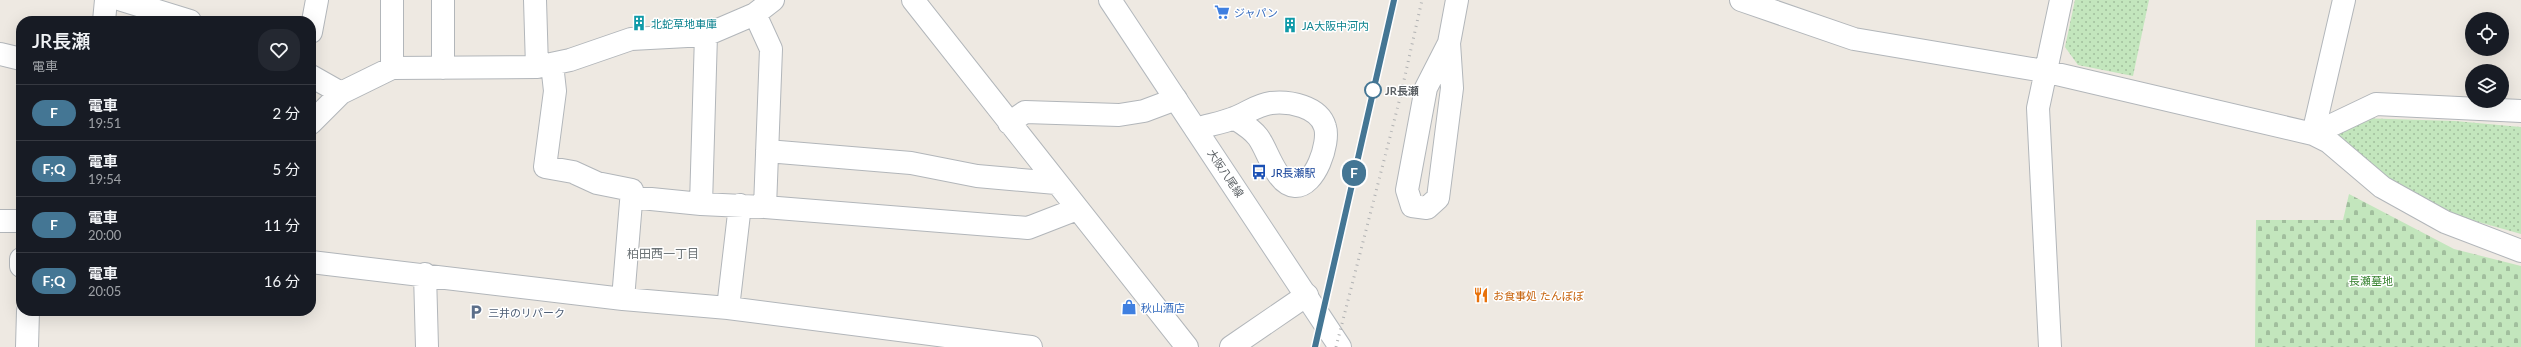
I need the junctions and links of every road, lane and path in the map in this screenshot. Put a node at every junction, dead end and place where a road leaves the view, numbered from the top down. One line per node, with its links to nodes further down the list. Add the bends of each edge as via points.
1 (106, 0): 15 (street)
2 (122, 0): 16 (street)
3 (317, 0): 17 (street)
4 (392, 0): 23 (street)
5 (443, 0): 24 (street)
6 (535, 0): 22 (street)
7 (773, 0): 14 (street)
8 (913, 0): 32 (street)
9 (1110, 0): 28 (street, 大阪八尾線)
10 (1457, 0): 19 (street)
11 (1741, 0): 25 (street, via 1854,39)
12 (2061, 0): 25 (street)
13 (2344, 0): 34 (street)
14 (755, 14): 18 (street); 35 (street, via 771,49)
15 (104, 16)
16 (174, 16)
17 (314, 16)
18 (706, 35): 22 (street, via 631,39 570,60); 38 (street)
19 (1448, 43): 19 (street, via 1452,88 1438,198 1427,208 1412,206 1407,190 1426,88)
20 (0, 54): 21 (street)
21 (16, 58)
22 (545, 65): 24 (street); 37 (street, via 556,91 545,167 573,172 597,183 632,190)
23 (392, 68): 24 (street); 27 (street)
24 (443, 68)
25 (2044, 71): 34 (street); 57 (street, via 2038,108)
26 (316, 79): 27 (street)
27 (341, 93): 30 (street)
28 (1176, 99): 32 (street, via 1144,112 1118,116 1025,112); 33 (street, 大阪八尾線)
29 (2521, 111): 34 (street, via 2376,104)
30 (316, 118)
31 (1234, 118): 33 (street)
32 (1009, 123): 36 (street)
33 (1196, 129): 47 (street, 大阪八尾線)
34 (2313, 134): 44 (street, via 2329,142 2382,187 2439,219)
35 (767, 151): 36 (street, via 911,163 977,176); 40 (street)
36 (1056, 183): 41 (street)
37 (631, 197): 38 (street); 48 (street)
38 (701, 204): 39 (street)
39 (740, 205): 40 (street); 49 (street)
40 (764, 207): 41 (street, via 1028,228)
41 (1077, 209): 54 (street)
42 (0, 221): 43 (street)
43 (16, 221)
44 (2521, 251)
45 (316, 263): 46 (street)
46 (425, 274): 48 (street); 52 (street)
47 (1307, 295): 55 (street); 56 (street, 大阪八尾線)
48 (623, 299): 49 (street)
49 (728, 308): 53 (street)
50 (28, 316): 51 (street)
51 (27, 347)
52 (427, 347)
53 (1031, 347)
54 (1187, 347)
55 (1231, 347)
56 (1340, 347)
57 (2050, 347)

